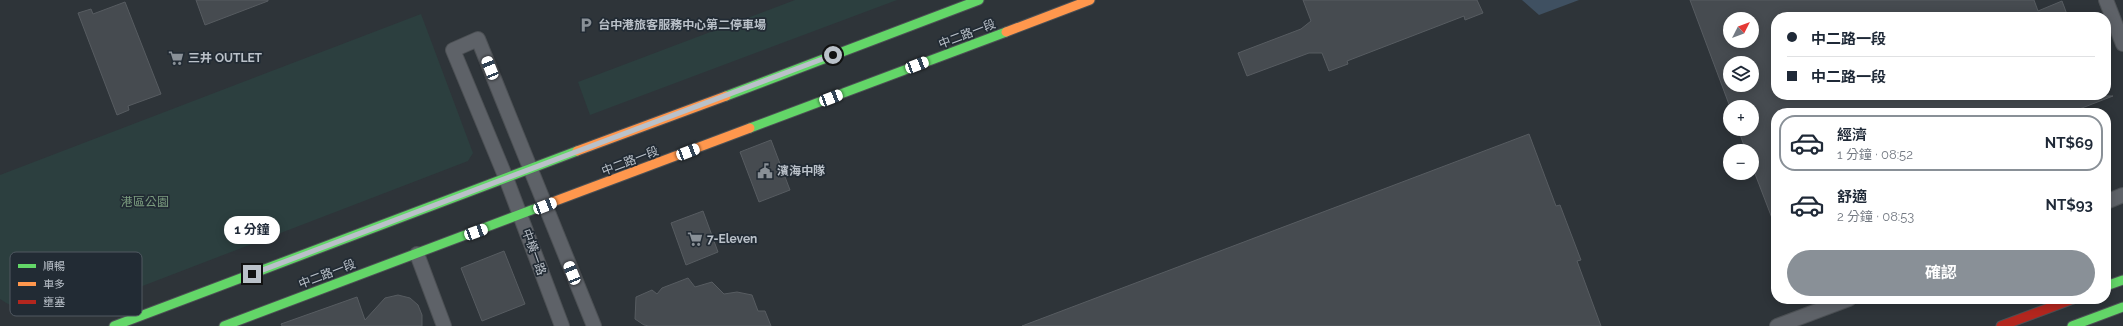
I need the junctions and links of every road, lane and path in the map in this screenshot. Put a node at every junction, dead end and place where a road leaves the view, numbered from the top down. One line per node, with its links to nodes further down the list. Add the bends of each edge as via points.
1 (979, 0): 7 (street)
2 (1090, 0): 11 (street, 中二路一段)
3 (2106, 0): 4 (street)
4 (2111, 12)
5 (2111, 13): 6 (street)
6 (2123, 44)
7 (531, 169): 8 (street); 8 (street, 中橫一路, via 478,39 453,50); 11 (street)
8 (506, 178): 12 (street, 中橫一路); 19 (street)
9 (2123, 195): 10 (street)
10 (2111, 200)
11 (545, 206): 12 (street, 中二路一段); 25 (street)
12 (520, 215): 13 (street, 中二路一段); 24 (street, 中橫一路)
13 (417, 254): 22 (street, 中二路一段); 23 (street)
14 (2123, 280): 15 (street)
15 (2111, 284)
16 (1835, 304): 26 (street)
17 (2059, 304): 27 (street)
18 (2123, 307): 28 (street)
19 (142, 315)
20 (140, 316): 21 (street)
21 (114, 326)
22 (224, 326)
23 (444, 326)
24 (562, 326)
25 (594, 326)
26 (1777, 326)
27 (2001, 326)
28 (2072, 326)

